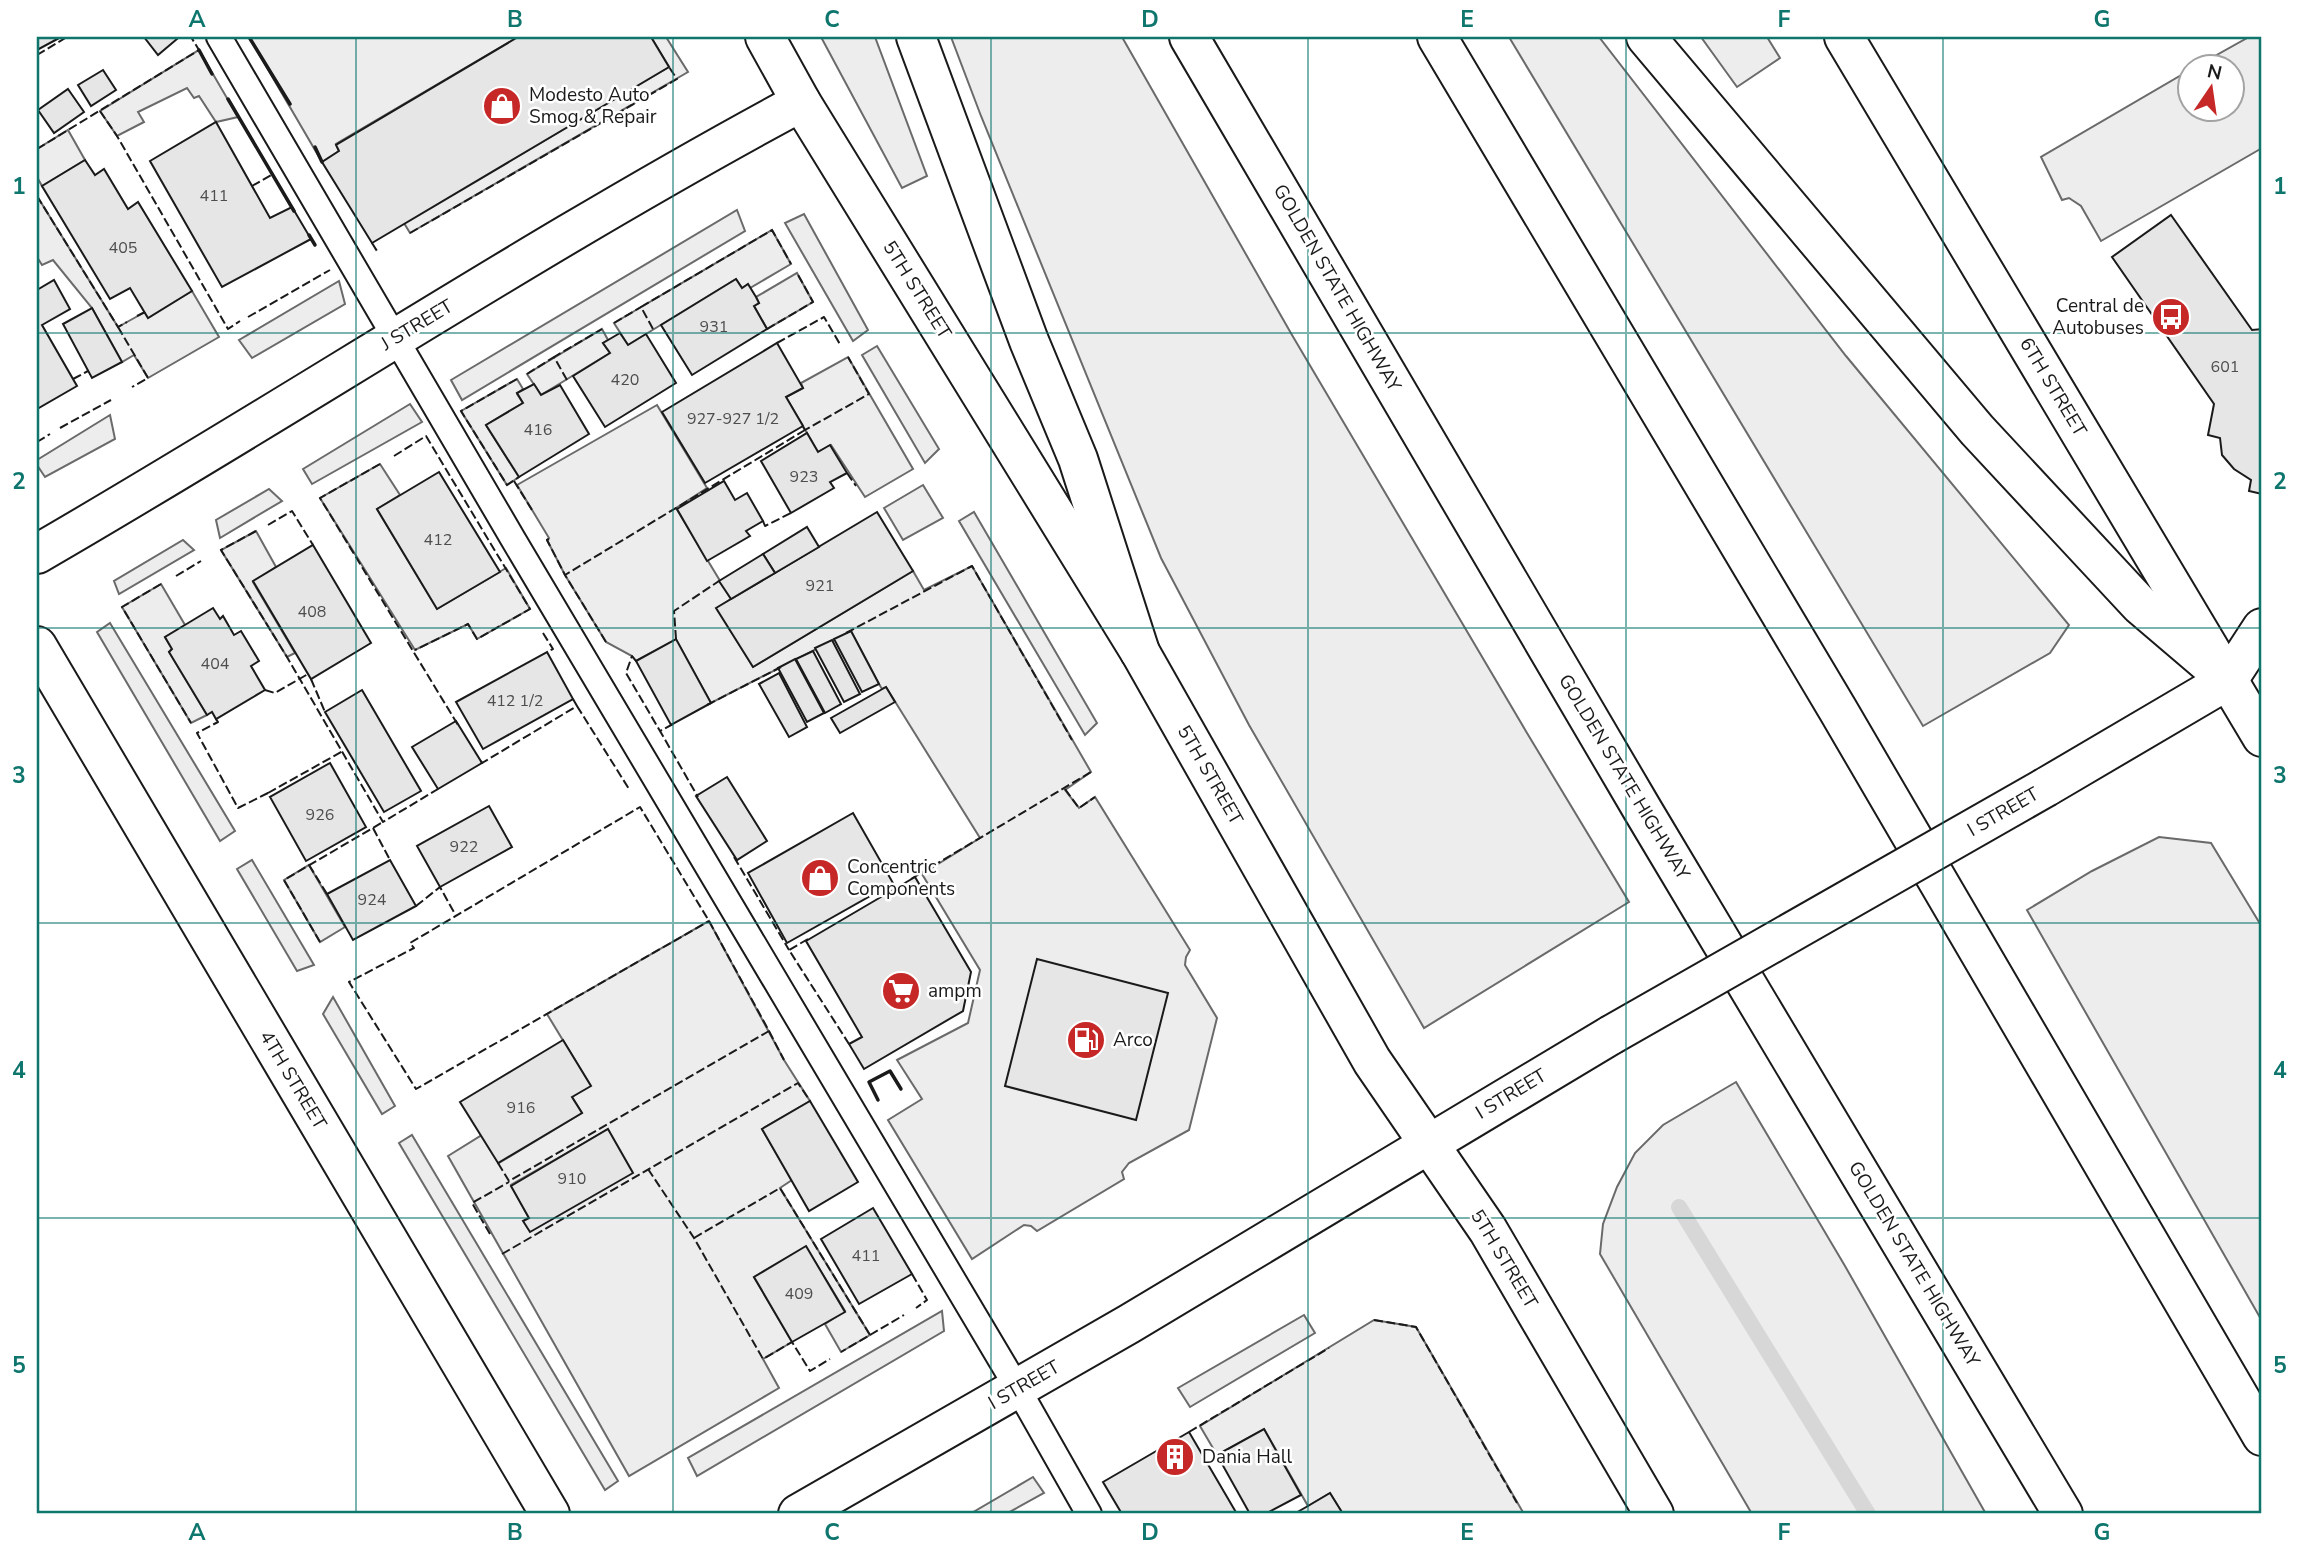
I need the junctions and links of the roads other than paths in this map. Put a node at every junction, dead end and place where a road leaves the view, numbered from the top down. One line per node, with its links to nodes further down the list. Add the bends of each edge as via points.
1 (219, 37): 9 (lane)
2 (765, 37): 8 (main road, 5TH STREET)
3 (916, 37): 13 (main road, via 1078,459)
4 (1189, 37): 23 (main road, GOLDEN STATE HIGHWAY)
5 (1437, 37): 18 (main road, via 1838,710)
6 (1646, 37): 14 (main road, via 1977,430 2140,606)
7 (1844, 37): 14 (main road, 6TH STREET)
8 (801, 102): 9 (main road, J STREET); 13 (main road, 5TH STREET)
9 (394, 337): 10 (main road, J STREET); 17 (lane)
10 (37, 555)
11 (2262, 628): 14 (main road, I STREET)
12 (37, 646): 19 (main road, 4TH STREET)
13 (1140, 652): 16 (main road, 5TH STREET, via 1372,1061)
14 (2245, 678): 15 (main road, 6TH STREET); 16 (main road, I STREET, bridge, via 2046,787)
15 (2262, 737)
16 (1429, 1143): 17 (main road, I STREET); 22 (main road, 5TH STREET, via 1488,1230)
17 (1018, 1389): 20 (main road, I STREET); 21 (lane)
18 (2262, 1436)
19 (550, 1514)
20 (798, 1514)
21 (1089, 1514)
22 (1654, 1514)
23 (2063, 1514)

